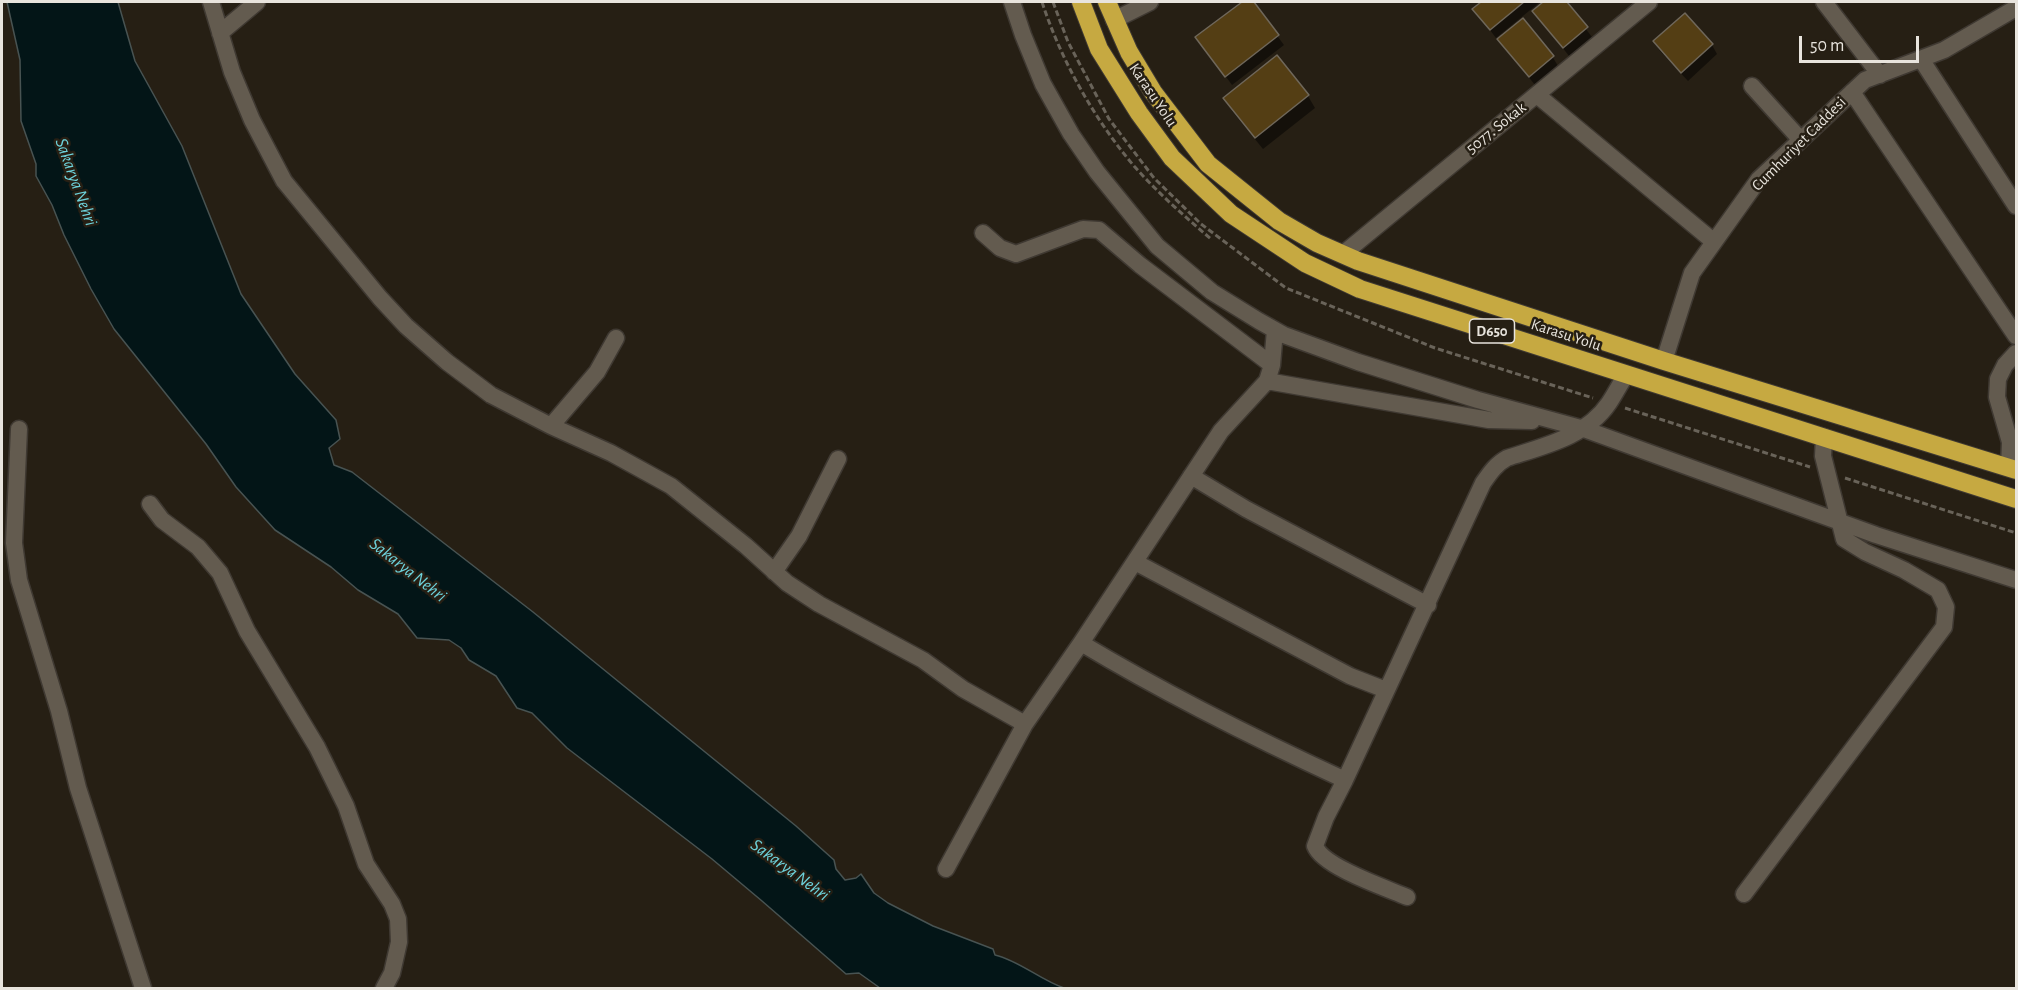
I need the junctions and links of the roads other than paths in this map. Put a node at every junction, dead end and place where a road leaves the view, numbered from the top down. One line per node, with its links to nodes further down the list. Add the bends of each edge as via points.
1 (211, 2): 11 (street)
2 (257, 2): 11 (street)
3 (1012, 2): 22 (street, via 1043,84 1097,172 1157,246 1212,291)
4 (1081, 2): 28 (highway, Karasu Yolu / D650, via 1099,49 1139,113 1172,158 1231,214 1305,263 1360,289)
5 (1107, 2): 10 (highway, Karasu Yolu / D650)
6 (1150, 2): 10 (street)
7 (1649, 2): 16 (street, 5077. Sokak)
8 (1824, 2): 13 (street)
9 (2016, 8): 12 (street, Cumhuriyet Caddesi, via 1944,50)
10 (1114, 20): 21 (highway, Karasu Yolu / D650, via 1153,92 1208,165 1279,221)
11 (220, 33): 30 (street, via 252,120 284,182 380,298 447,362 491,395)
12 (1921, 58): 13 (street, Cumhuriyet Caddesi); 18 (street)
13 (1880, 75): 15 (street, Cumhuriyet Caddesi, via 1865,80)
14 (1752, 86): 17 (street)
15 (1852, 92): 17 (street, Cumhuriyet Caddesi); 23 (street)
16 (1537, 95): 20 (street); 21 (street, 5077. Sokak)
17 (1800, 139): 20 (street, Cumhuriyet Caddesi, via 1759,179)
18 (2016, 206)
19 (983, 234): 27 (street, via 1000,248 1016,254 1083,229 1099,230)
20 (1713, 241): 26 (street, Cumhuriyet Caddesi, via 1692,273)
21 (1343, 254): 26 (highway, Karasu Yolu / D650)
22 (1275, 330): 27 (street); 29 (street, via 1358,362)
23 (2016, 336)
24 (615, 338): 30 (street, via 597,372)
25 (2016, 353): 35 (street, via 1998,379 1997,397)
26 (1664, 362): 35 (highway, Karasu Yolu / D650)
27 (1270, 373): 29 (street, via 1489,420); 36 (street, via 1221,431)
28 (1626, 375): 32 (street, via 1608,405); 33 (highway, Karasu Yolu / D650)
29 (1557, 421): 32 (street)
30 (551, 426): 41 (street, via 671,486)
31 (19, 429): 51 (street, via 14,543 19,580 78,788)
32 (1584, 429): 39 (street); 43 (street, via 1495,466 1483,483)
33 (1824, 437): 37 (highway, Karasu Yolu / D650); 39 (street, via 1823,456)
34 (838, 459): 41 (street, via 799,536)
35 (2013, 469)
36 (1191, 477): 40 (street); 43 (street)
37 (2016, 499)
38 (150, 504): 52 (street, via 162,520 198,547 220,573 247,631 317,747 346,806 366,864 398,919 399,942)
39 (1840, 522): 42 (street); 49 (street, via 1844,539 1938,590 1946,608 1944,627)
40 (1136, 562): 44 (street); 45 (street, via 1350,676)
41 (774, 572): 46 (street, via 819,604 923,660 963,689)
42 (2016, 580)
43 (1428, 604): 45 (street)
44 (1081, 643): 46 (street); 47 (street, via 1140,677)
45 (1386, 690): 47 (street)
46 (1025, 724): 48 (street)
47 (1345, 780): 50 (street, via 1315,849 1337,866)
48 (946, 869)
49 (1744, 894)
50 (1407, 897)
51 (143, 988)
52 (384, 988)

